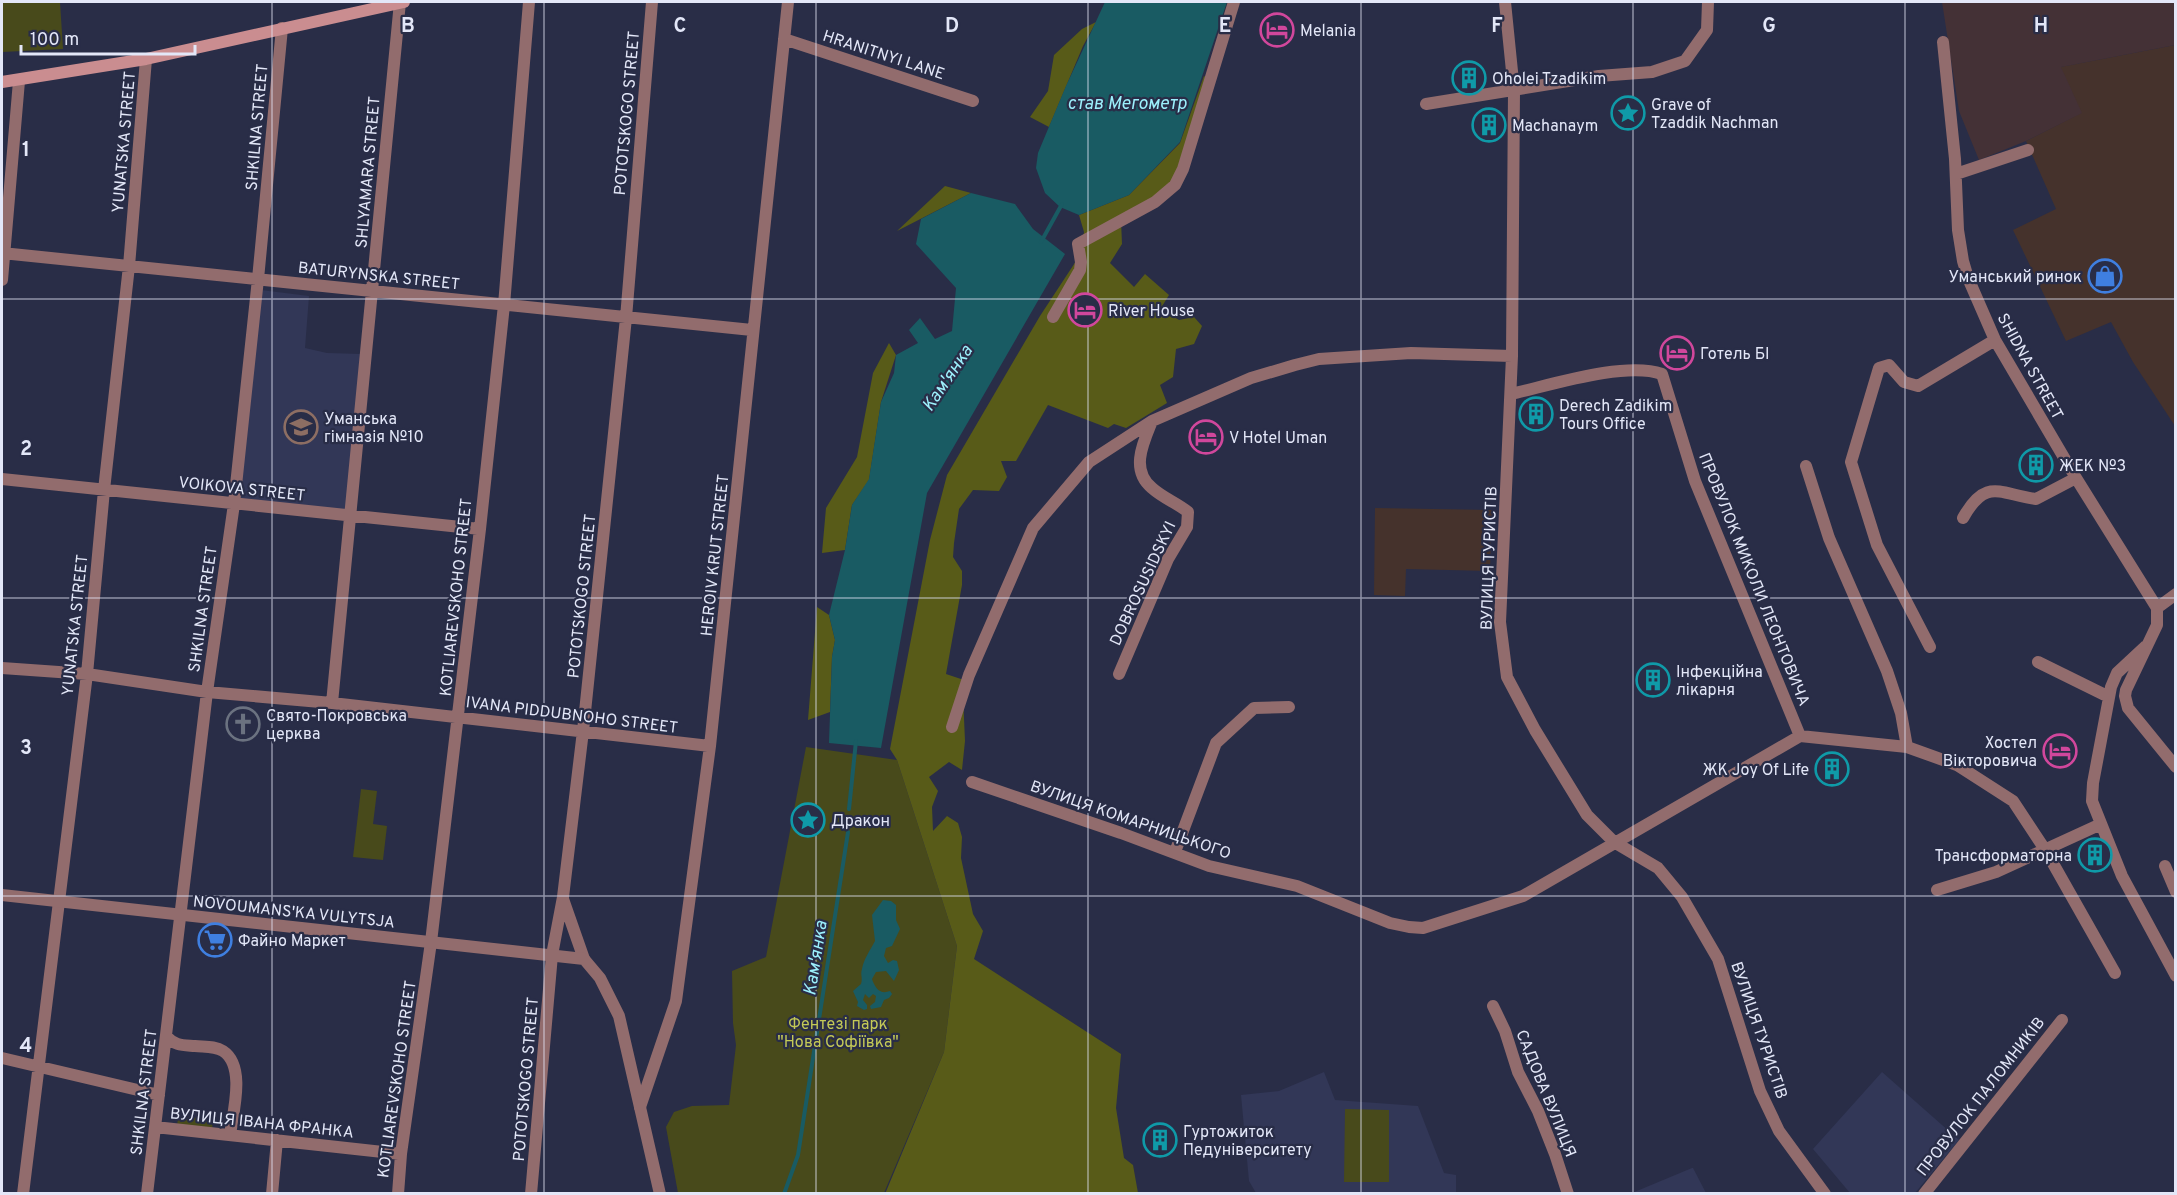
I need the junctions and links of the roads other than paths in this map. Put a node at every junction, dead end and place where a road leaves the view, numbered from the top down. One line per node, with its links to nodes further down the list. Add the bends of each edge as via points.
1 (402, 2): 8 (main road); 23 (street, SHLYAMARA STREET)
2 (529, 2): 24 (street, KOTLIAREVSKOHO STREET)
3 (652, 2): 26 (street, POTOTSKOGO STREET)
4 (788, 2): 9 (street, HEROIV KRUT STREET)
5 (1234, 2): 25 (street, via 1175,185 1155,202 1078,244 1080,270)
6 (1505, 2): 14 (street, ВУЛИЦЯ ТУРИСТІВ)
7 (1708, 2): 14 (street, via 1707,30 1685,60 1652,72 1599,76)
8 (282, 28): 11 (main road); 21 (street, SHKILNA STREET)
9 (784, 39): 15 (street, HRANITNYI LANE); 27 (street, HEROIV KRUT STREET)
10 (1943, 42): 18 (street, SHIDNA STREET)
11 (146, 59): 12 (main road); 20 (street, YUNATSKA STREET)
12 (19, 81): 13 (main road); 19 (street)
13 (2, 82)
14 (1514, 91): 16 (street); 29 (street, ВУЛИЦЯ ТУРИСТІВ)
15 (973, 101)
16 (1426, 104)
17 (2028, 150): 18 (street)
18 (1956, 174): 28 (street, SHIDNA STREET, via 1963,261)
19 (3, 253): 20 (street, BATURYNSKA STREET); 22 (street)
20 (129, 266): 21 (street, BATURYNSKA STREET); 35 (street, YUNATSKA STREET)
21 (258, 279): 23 (street, BATURYNSKA STREET); 36 (street, SHKILNA STREET)
22 (2, 280)
23 (373, 291): 24 (street, BATURYNSKA STREET); 37 (street, SHLYAMARA STREET)
24 (504, 305): 26 (street, BATURYNSKA STREET); 39 (street, KOTLIAREVSKOHO STREET)
25 (1053, 317)
26 (626, 318): 27 (street, BATURYNSKA STREET); 54 (street, POTOTSKOGO STREET)
27 (752, 330): 56 (street, HEROIV KRUT STREET)
28 (1995, 340): 33 (street, SHIDNA STREET); 43 (street, via 1918,386 1904,382 1889,365 1879,368 1851,462 1877,545)
29 (1512, 356): 30 (street, ВУЛИЦЯ ТУРИСТІВ); 31 (street, via 1411,352 1319,359 1251,378)
30 (1511, 394): 55 (street, ПРОВУЛОК МИКОЛИ ЛЕОНТОВИЧА, via 1622,370 1662,374 1695,482); 61 (street, ВУЛИЦЯ ТУРИСТІВ, via 1500,622 1506,677 1587,815)
31 (1152, 421): 46 (street, DOBROSUSIDSKYI, via 1141,448 1143,476 1151,488 1188,512 1189,520); 53 (street, via 1089,462 1033,528 969,675)
32 (1806, 466): 57 (street, via 1829,538 1887,671 1901,713)
33 (2076, 478): 38 (street, via 2036,499 1996,489 1986,492); 41 (street, SHIDNA STREET)
34 (2, 479): 35 (street, VOIKOVA STREET)
35 (104, 490): 36 (street, VOIKOVA STREET); 47 (street, YUNATSKA STREET)
36 (234, 504): 37 (street, VOIKOVA STREET); 48 (street, SHKILNA STREET)
37 (351, 517): 39 (street, VOIKOVA STREET); 50 (street, SHLYAMARA STREET)
38 (1964, 518)
39 (480, 529): 52 (street, KOTLIAREVSKOHO STREET)
40 (2175, 594): 41 (street)
41 (2157, 608): 42 (street, via 2157,625)
42 (2146, 646): 49 (street, via 2117,673); 58 (street, via 2126,690 2126,702)
43 (1930, 647)
44 (2038, 662): 49 (street)
45 (2, 668): 47 (street, IVANA PIDDUBNOHO STREET)
46 (1119, 674)
47 (87, 675): 48 (street, IVANA PIDDUBNOHO STREET); 69 (street, YUNATSKA STREET)
48 (207, 692): 50 (street, IVANA PIDDUBNOHO STREET); 70 (street, SHKILNA STREET)
49 (2109, 697): 60 (street, via 2092,783 2092,801)
50 (332, 703): 52 (street, IVANA PIDDUBNOHO STREET)
51 (1289, 707): 63 (street, via 1254,708 1216,743)
52 (458, 717): 54 (street, IVANA PIDDUBNOHO STREET); 71 (street, KOTLIAREVSKOHO STREET)
53 (952, 727)
54 (584, 731): 56 (street, IVANA PIDDUBNOHO STREET); 68 (street, POTOTSKOGO STREET)
55 (1800, 736): 57 (street); 61 (street, ВУЛИЦЯ КОМАРНИЦЬКОГО)
56 (710, 746): 82 (street, HEROIV KRUT STREET, via 676,1001)
57 (1906, 747): 62 (street, via 1957,765 2013,801)
58 (2175, 767)
59 (972, 782): 63 (street, ВУЛИЦЯ КОМАРНИЦЬКОГО)
60 (2101, 824): 62 (street); 75 (street, via 2122,876)
61 (1614, 842): 63 (street, ВУЛИЦЯ КОМАРНИЦЬКОГО, via 1523,896 1423,928 1390,923 1296,886 1209,866); 94 (street, ВУЛИЦЯ ТУРИСТІВ, via 1658,868 1682,897 1718,959 1760,1091 1779,1131)
62 (2046, 851): 65 (street); 74 (street)
63 (1175, 852)
64 (2165, 866): 66 (street)
65 (1937, 890)
66 (2175, 892)
67 (2, 895): 69 (street, NOVOUMANS'KA VULYTSJA)
68 (563, 897): 72 (street, POTOTSKOGO STREET); 73 (street)
69 (59, 901): 70 (street, NOVOUMANS'KA VULYTSJA); 80 (street, YUNATSKA STREET)
70 (181, 915): 71 (street, NOVOUMANS'KA VULYTSJA); 78 (street, SHKILNA STREET)
71 (431, 942): 72 (street, NOVOUMANS'KA VULYTSJA); 86 (street, KOTLIAREVSKOHO STREET)
72 (552, 956): 73 (street, NOVOUMANS'KA VULYTSJA); 91 (street, POTOTSKOGO STREET)
73 (584, 959): 82 (street, via 600,978 619,1016)
74 (2115, 973)
75 (2175, 976)
76 (1493, 1005): 93 (street, САДОВА ВУЛИЦЯ)
77 (2062, 1020): 95 (street, ПРОВУЛОК ПАЛОМНИКІВ)
78 (166, 1036): 81 (street, SHKILNA STREET); 84 (street, via 176,1045 213,1047 232,1062 237,1076)
79 (2, 1058): 80 (street, ВУЛИЦЯ ІВАНА ФРАНКА)
80 (39, 1068): 81 (street, ВУЛИЦЯ ІВАНА ФРАНКА); 87 (street, YUNATSKA STREET)
81 (159, 1095): 83 (street, SHKILNA STREET)
82 (640, 1107): 92 (street)
83 (155, 1127): 84 (street, ВУЛИЦЯ ІВАНА ФРАНКА); 88 (street, SHKILNA STREET)
84 (230, 1135): 85 (street, ВУЛИЦЯ ІВАНА ФРАНКА)
85 (277, 1140): 86 (street, ВУЛИЦЯ ІВАНА ФРАНКА); 89 (street)
86 (401, 1154): 90 (street, KOTLIAREVSKOHO STREET)
87 (23, 1194)
88 (147, 1194)
89 (272, 1194)
90 (398, 1194)
91 (531, 1194)
92 (660, 1194)
93 (1568, 1194)
94 (1825, 1194)
95 (1924, 1194)

